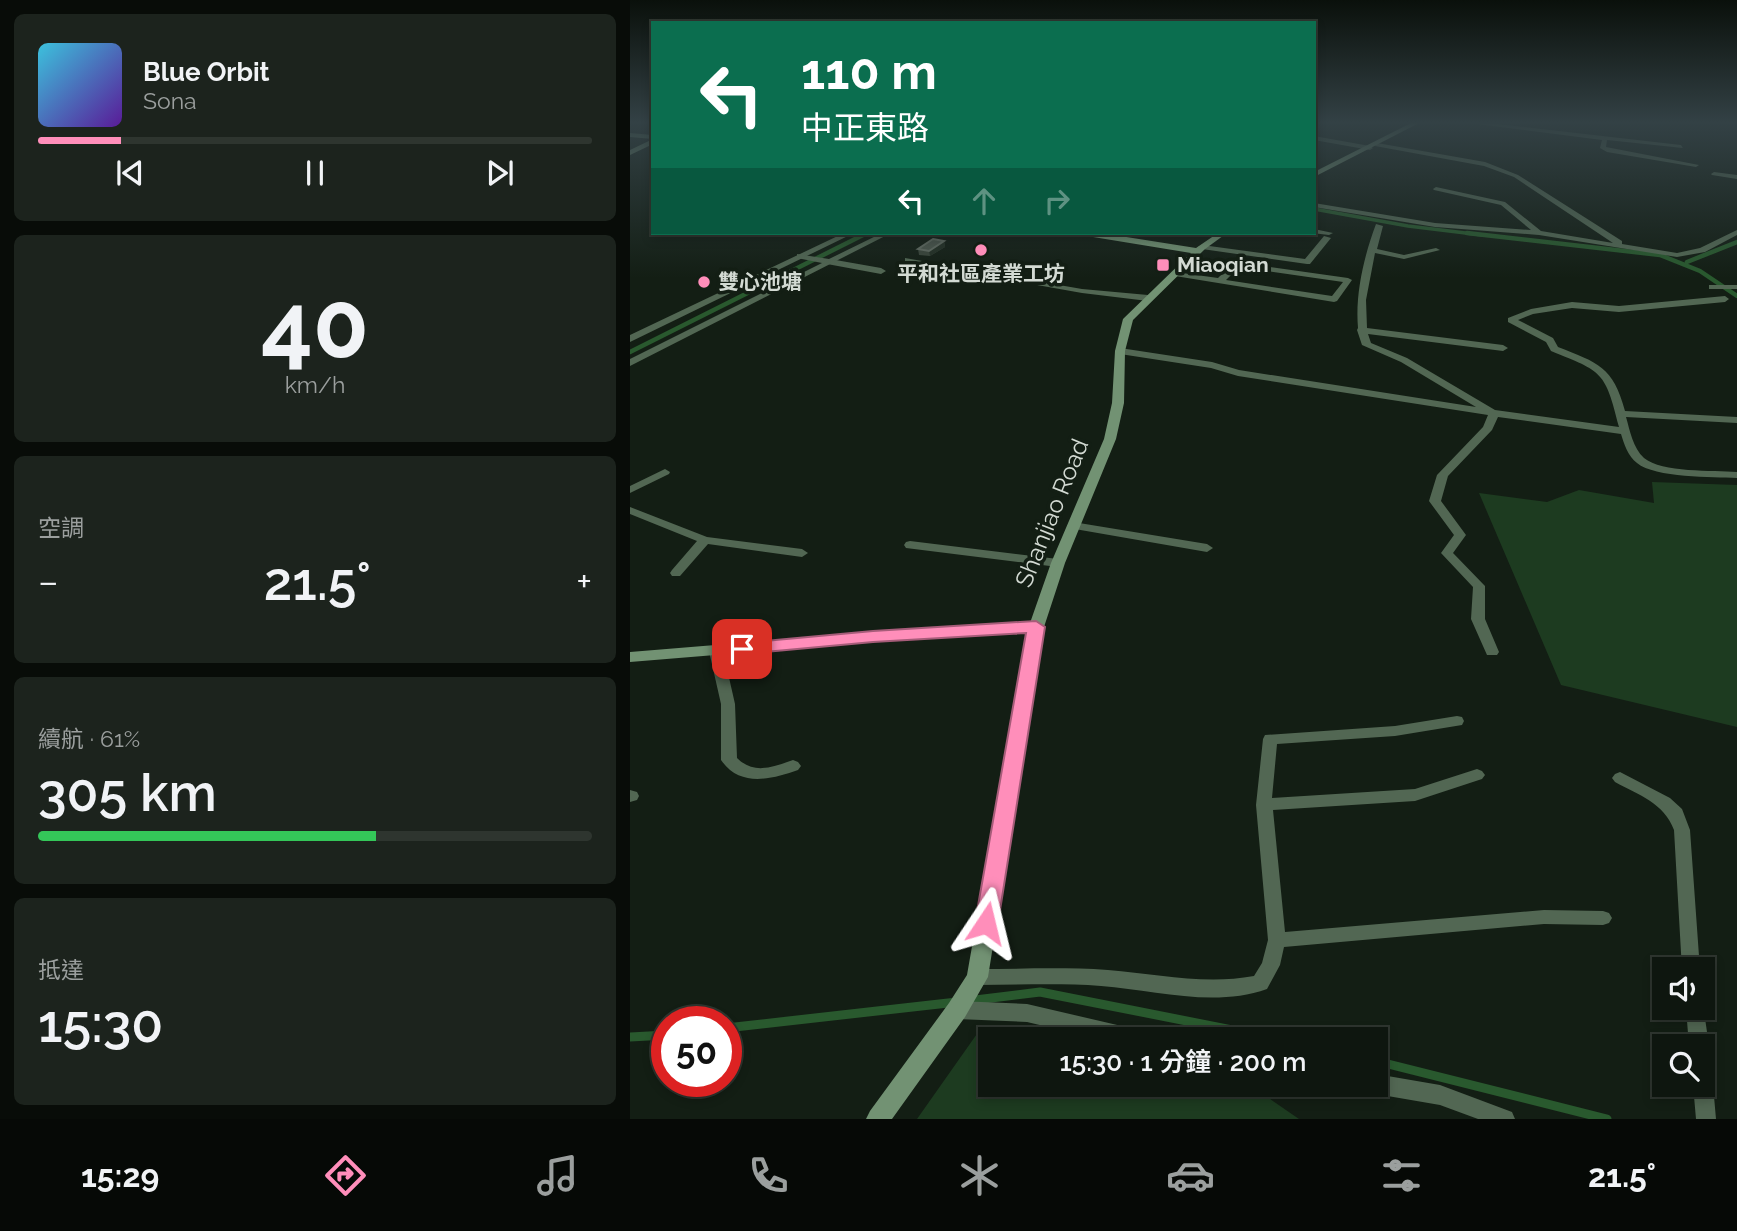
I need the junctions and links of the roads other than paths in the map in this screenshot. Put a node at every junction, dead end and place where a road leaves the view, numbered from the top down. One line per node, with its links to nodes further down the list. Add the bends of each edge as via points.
1 (1509, 173): 14 (lane)
2 (1714, 174): 3 (lane)
3 (1737, 177)
4 (1436, 189): 9 (lane, via 1503,203)
5 (1316, 205): 9 (lane, via 1435,225)
6 (1378, 226): 16 (lane)
7 (1316, 232): 15 (lane, via 1328,235 1307,262)
8 (1737, 232): 18 (lane, via 1702,250)
9 (1539, 233): 14 (lane)
10 (846, 235): 19 (street)
11 (883, 235): 22 (lane)
12 (1101, 235): 15 (main road)
13 (1220, 235): 15 (main road, Shanjiao Road)
14 (1622, 245): 18 (lane)
15 (1200, 249): 24 (main road, Shanjiao Road)
16 (1373, 250): 17 (lane, via 1404,257); 30 (lane, via 1361,296)
17 (1436, 250)
18 (1677, 255): 21 (lane)
19 (800, 256): 22 (lane); 31 (street)
20 (908, 260): 28 (lane)
21 (1663, 261)
22 (830, 262): 23 (street); 34 (lane)
23 (881, 271)
24 (1175, 274): 25 (lane); 28 (main road, Shanjiao Road)
25 (1220, 281): 25 (lane, via 1237,264 1348,280 1334,299)
26 (1712, 287): 27 (lane)
27 (1737, 287)
28 (1148, 298): 33 (main road, Shanjiao Road, via 1128,319)
29 (1725, 299): 36 (lane, via 1619,309 1572,305 1511,320 1550,340 1555,349 1598,368)
30 (1361, 330): 32 (lane); 35 (lane, via 1367,345 1404,360)
31 (630, 339)
32 (1503, 348)
33 (1120, 351): 35 (lane); 43 (main road, Shanjiao Road, via 1118,403 1110,439)
34 (630, 363)
35 (1494, 414): 38 (lane); 52 (lane, via 1488,428 1443,475 1434,502 1460,535 1447,553 1479,586 1478,619)
36 (1623, 414): 37 (lane); 38 (lane)
37 (1737, 421)
38 (1624, 431): 40 (lane, via 1640,460 1655,467)
39 (665, 472): 41 (lane)
40 (1737, 475)
41 (630, 490)
42 (630, 510): 44 (lane)
43 (1073, 526): 46 (lane); 48 (main road, Shanjiao Road)
44 (705, 540): 47 (lane); 49 (lane)
45 (910, 545): 48 (lane)
46 (1207, 548)
47 (802, 553)
48 (1058, 563): 50 (main road, Shanjiao Road)
49 (676, 573)
50 (1036, 627): 51 (main road); 62 (main road, Shanjiao Road)
51 (716, 651): 53 (main road); 55 (lane, via 728,704 729,760 738,771 762,776)
52 (1492, 652)
53 (630, 657)
54 (1457, 721): 58 (lane, via 1395,731 1270,739)
55 (793, 765)
56 (1477, 775): 58 (lane, via 1415,795)
57 (1620, 778): 61 (lane, via 1676,813 1682,830)
58 (1264, 806): 60 (lane)
59 (1603, 918): 60 (lane, via 1544,917)
60 (1277, 940): 62 (lane, via 1271,965 1260,983 1246,987 1090,977)
61 (1690, 957)
62 (977, 977): 63 (main road)
63 (957, 1010): 64 (lane, via 1027,1013); 67 (main road)
64 (1087, 1027)
65 (1388, 1086): 68 (lane, via 1440,1095)
66 (1704, 1097): 69 (lane)
67 (878, 1119)
68 (1505, 1119)
69 (1706, 1119)

